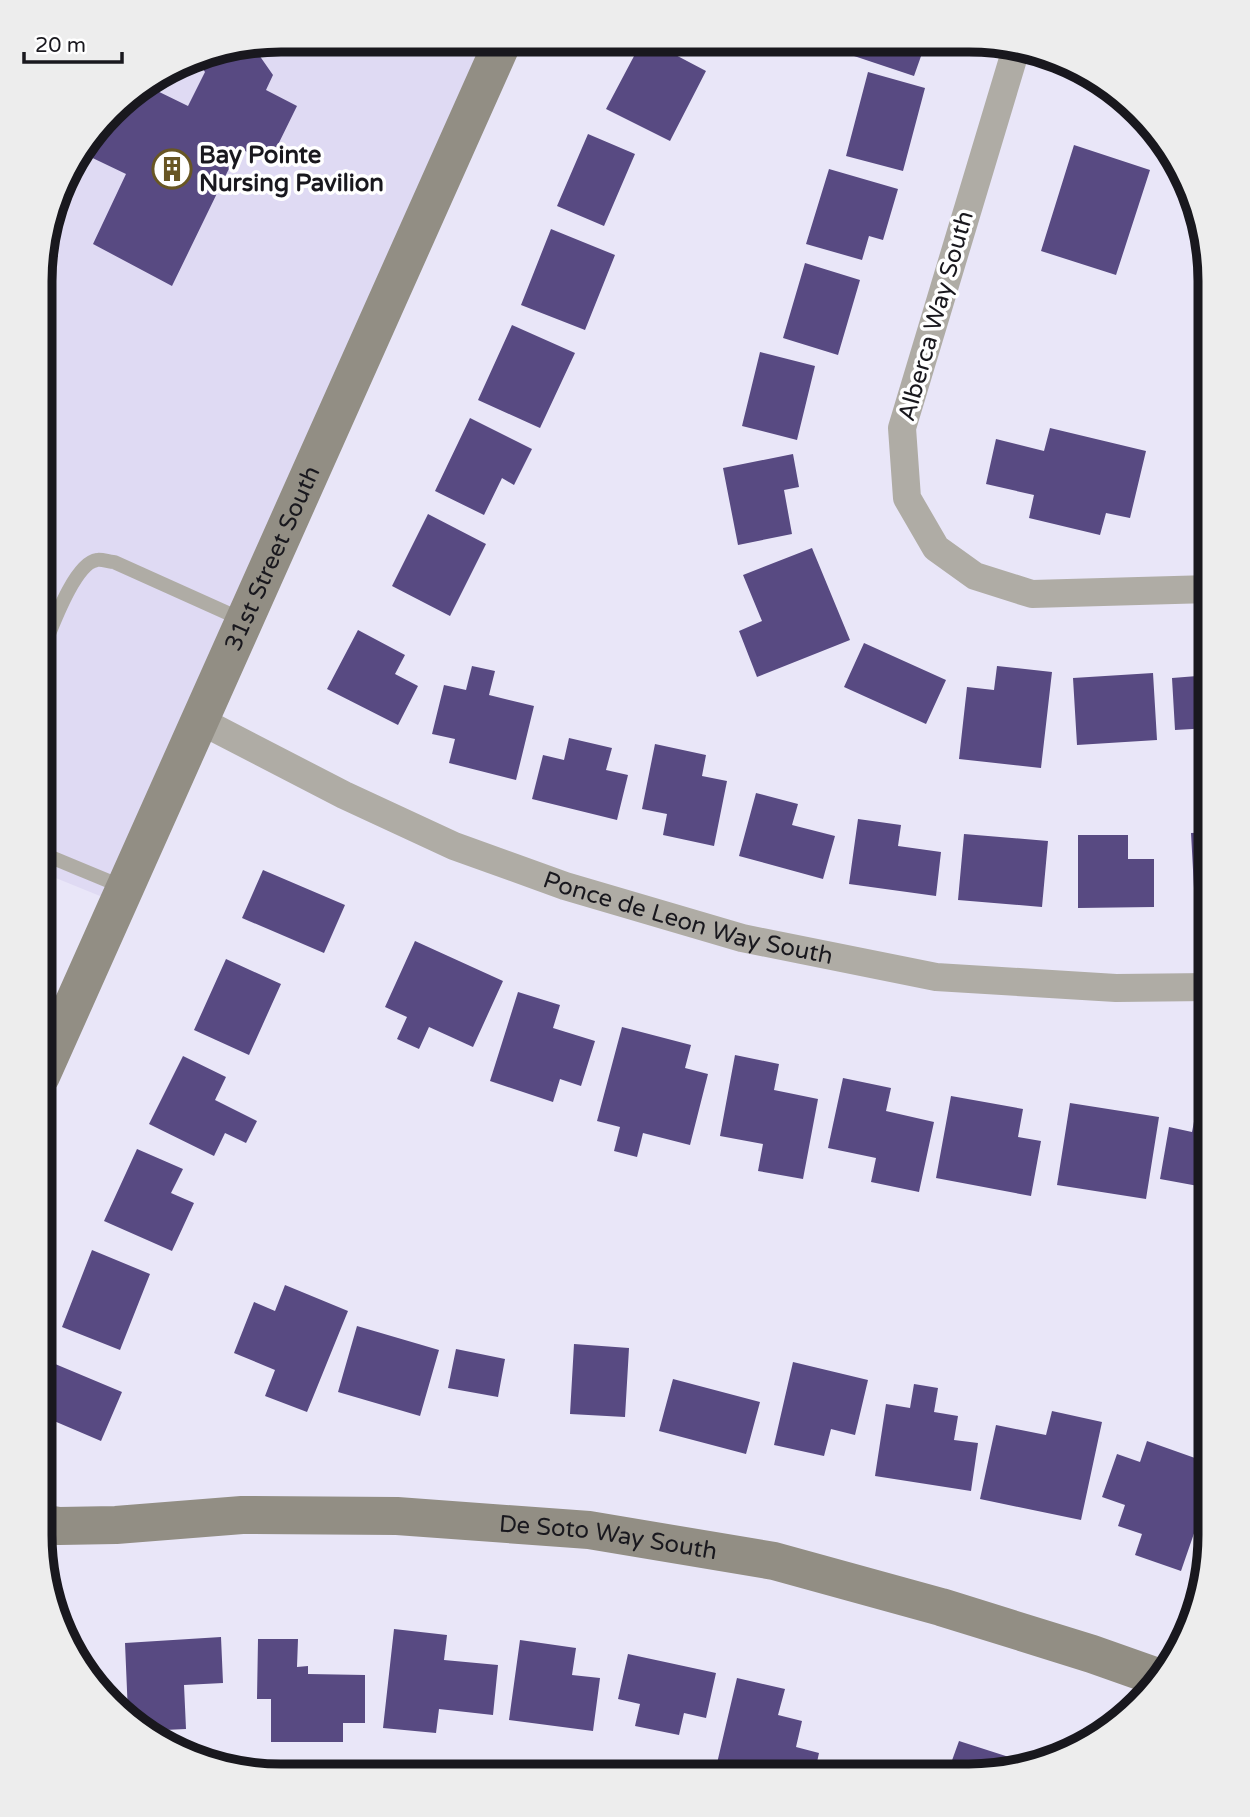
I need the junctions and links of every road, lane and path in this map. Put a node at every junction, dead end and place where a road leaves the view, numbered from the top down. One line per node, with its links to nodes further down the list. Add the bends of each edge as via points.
1 (498, 53): 4 (street, 31st Street South)
2 (1014, 57): 3 (street, Alberca Way South, via 902,428 907,498 936,548 975,576 1032,594)
3 (1198, 589)
4 (244, 620): 5 (lane, via 114,562 96,560 74,579); 6 (street, 31st Street South)
5 (52, 628)
6 (199, 720): 8 (street, 31st Street South); 9 (street, Ponce de Leon Way South, via 454,846 565,886 742,938 936,977 1116,988)
7 (52, 858): 8 (lane)
8 (124, 888): 10 (street, 31st Street South)
9 (1197, 987)
10 (52, 1051)
11 (52, 1525): 12 (street, De Soto Way South, via 242,1515 384,1516 589,1530 774,1561 941,1607)
12 (1150, 1674)

